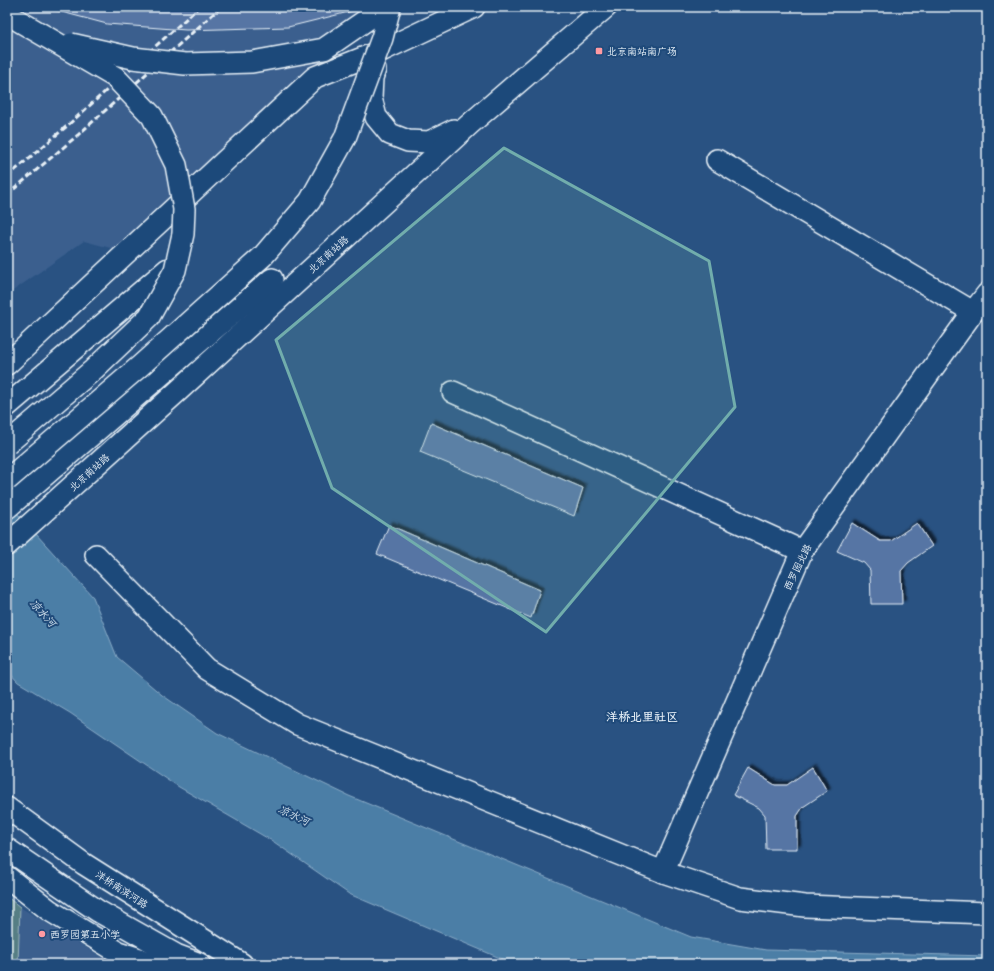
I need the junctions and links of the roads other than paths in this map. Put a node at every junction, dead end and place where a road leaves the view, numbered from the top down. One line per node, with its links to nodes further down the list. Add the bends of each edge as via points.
1 (380, 7): 6 (street, bridge, via 375,14 324,49 252,62 185,64 133,58)
2 (390, 7): 18 (street, bridge, via 382,38 345,138 310,201 263,256)
3 (474, 7): 7 (street)
4 (606, 7): 8 (street, 北京南站路)
5 (7, 14): 6 (street, bridge)
6 (49, 39): 17 (street, bridge, via 115,77 152,116 176,165 184,209 183,234 176,270 150,317)
7 (383, 50): 8 (street, via 372,78 371,98 376,117 390,134 408,141 429,142); 14 (street, via 315,77)
8 (471, 123): 20 (street, 北京南站路)
9 (717, 160): 13 (street)
10 (168, 269): 16 (street)
11 (272, 279): 19 (street)
12 (987, 294): 13 (street, 西罗园北路)
13 (973, 312): 21 (street, 西罗园北路)
14 (7, 364)
15 (453, 392): 21 (street)
16 (7, 406)
17 (7, 444)
18 (7, 480)
19 (7, 508)
20 (7, 545)
21 (802, 551): 25 (street, 西罗园北路)
22 (96, 555): 25 (street, via 207,669 297,724)
23 (7, 808): 30 (street, 洋桥南滨河路, via 84,864)
24 (7, 849): 29 (street, via 98,911 176,955)
25 (663, 872): 27 (street, via 740,898 805,906)
26 (7, 877): 28 (street, via 49,910 118,952)
27 (987, 913)
28 (155, 964)
29 (200, 964)
30 (242, 964)

